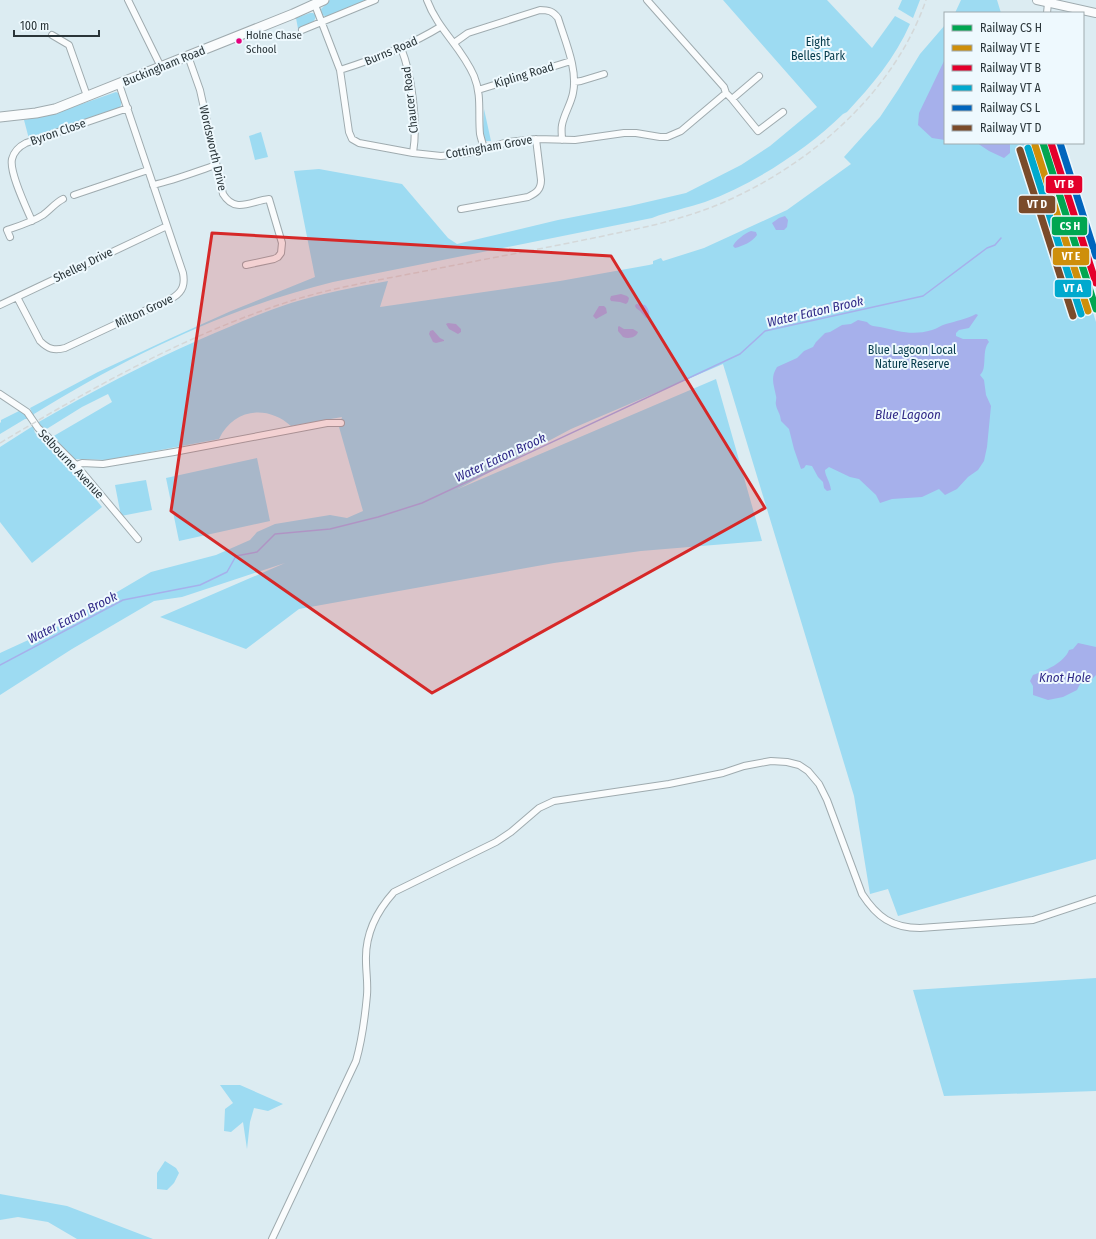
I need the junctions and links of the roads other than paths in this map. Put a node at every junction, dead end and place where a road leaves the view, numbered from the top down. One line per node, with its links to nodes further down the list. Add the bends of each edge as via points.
1 (128, 0): 19 (street)
2 (324, 0): 8 (main road, Buckingham Road)
3 (375, 0): 11 (street)
4 (427, 0): 12 (street)
5 (647, 0): 26 (street, via 724,87)
6 (1037, 0): 7 (street)
7 (1048, 3): 9 (street); 10 (street)
8 (315, 5): 11 (street, Cottingham Grove); 17 (main road, Buckingham Road)
9 (1047, 12)
10 (1096, 13)
11 (322, 22): 13 (street); 20 (street, Cottingham Grove)
12 (440, 27): 15 (street); 16 (street, Burns Road)
13 (302, 30)
14 (52, 36): 27 (street, via 68,45)
15 (454, 43): 18 (street, via 468,33 545,10 558,18); 25 (street, via 469,66)
16 (401, 48): 20 (street, Burns Road); 35 (street, Chaucer Road, via 408,66 415,126)
17 (188, 56): 19 (main road, Buckingham Road); 36 (street, Wordsworth Drive, via 200,90)
18 (570, 61): 23 (street); 25 (street, Kipling Road)
19 (161, 67): 24 (main road, Buckingham Road)
20 (340, 70): 35 (street, Cottingham Grove, via 352,139 359,143)
21 (604, 74): 23 (street)
22 (759, 76): 28 (street)
23 (574, 82): 33 (street, via 574,92 562,124)
24 (119, 84): 27 (main road, Buckingham Road); 29 (street, Milton Grove)
25 (478, 90): 34 (street, via 480,135)
26 (726, 93): 28 (street); 33 (street, Cottingham Grove, via 681,132 674,135 660,137 624,133)
27 (88, 96): 31 (main road, Buckingham Road, via 55,109)
28 (732, 99): 30 (street, via 758,131)
29 (128, 108): 37 (street, Milton Grove); 42 (street, Byron Close, via 26,143 16,151 12,157 12,171)
30 (783, 112)
31 (0, 117)
32 (536, 139): 33 (street, Cottingham Grove); 34 (street, Cottingham Grove, via 508,142); 41 (street, via 541,185 534,194)
33 (562, 140)
34 (484, 149): 35 (street, Cottingham Grove, via 441,156)
35 (413, 153)
36 (216, 165): 38 (street); 45 (street, Wordsworth Drive, via 223,194 232,204 238,206 268,199 271,205 282,243 281,253 274,259)
37 (148, 170): 38 (street, Milton Grove); 39 (street)
38 (153, 185): 43 (street, Milton Grove)
39 (74, 195)
40 (63, 199): 42 (street)
41 (461, 209)
42 (32, 221): 44 (street, via 7,230)
43 (167, 226): 46 (street, Shelley Drive); 46 (street, Milton Grove, via 184,280 180,293 174,297 58,350 51,349 40,341)
44 (10, 237)
45 (246, 265)
46 (17, 297): 47 (street, Shelley Drive)
47 (0, 305)
48 (0, 394): 50 (street, Selbourne Avenue, via 27,412 40,430)
49 (341, 423): 50 (street, via 327,423 117,462)
50 (76, 465): 51 (street, Selbourne Avenue)
51 (138, 540)
52 (1096, 899): 53 (street, via 1032,920 920,928 896,925 868,904 862,894 819,784 808,771 787,762 771,761 669,784 554,801 539,808 496,842 394,892 383,904 373,921 367,942 367,995 356,1062)
53 (272, 1239)

